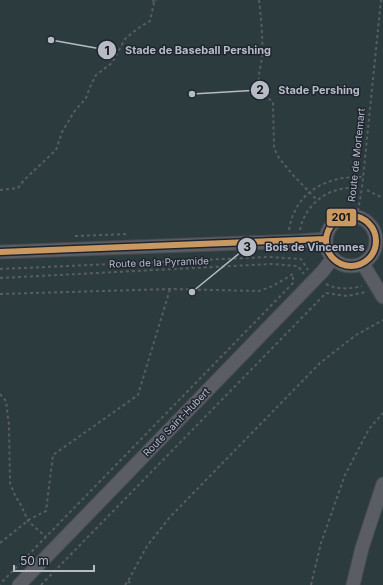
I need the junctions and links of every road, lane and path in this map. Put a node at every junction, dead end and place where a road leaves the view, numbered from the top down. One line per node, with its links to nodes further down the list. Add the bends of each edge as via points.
1 (153, 0): 5 (path)
2 (156, 0): 5 (path)
3 (259, 0): 10 (path, via 262,31 259,80 261,88 273,102 274,148 279,158)
4 (381, 0): 6 (path, Route de Mortemart)
5 (154, 3): 8 (path, via 150,21 125,39 112,63 96,75 86,98 62,132 56,150 18,188)
6 (362, 177): 10 (path, via 330,181); 13 (path, Route de Mortemart)
7 (356, 188): 12 (path, via 333,191)
8 (0, 190)
9 (367, 190): 11 (path)
10 (309, 192): 12 (path); 14 (path, via 294,213)
11 (383, 198)
12 (317, 200): 15 (path, via 302,220)
13 (357, 217): 16 (street, via 346,216 338,220 330,227); 17 (street, via 371,226)
14 (288, 232)
15 (300, 235)
16 (325, 239): 18 (street, Route de la Pyramide); 19 (street)
17 (380, 241): 20 (street, via 371,258)
18 (0, 252)
19 (332, 259): 20 (street, via 348,267); 40 (street, Route Saint-Hubert)
20 (363, 264): 30 (street)
21 (0, 269): 22 (path, Route de la Pyramide, via 269,257 302,259)
22 (311, 274)
23 (305, 276): 24 (path, via 298,266 270,264)
24 (0, 278)
25 (322, 282): 26 (path, via 331,287 346,289)
26 (365, 284)
27 (170, 289): 29 (path); 35 (path, via 138,395 53,455 46,511); 36 (path, via 258,291 273,286 292,274 293,283)
28 (368, 291): 41 (path, via 347,296 326,293)
29 (0, 294)
30 (383, 297)
31 (383, 320): 38 (path, via 356,335 320,363 170,517 147,546)
32 (0, 394): 35 (path, via 6,401 9,425 10,483)
33 (383, 413): 44 (path, via 369,429 345,475 321,543)
34 (383, 484): 45 (street)
35 (28, 521): 36 (path); 37 (path)
36 (46, 537): 39 (path)
37 (0, 543)
38 (128, 581): 42 (path); 43 (path)
39 (0, 584)
40 (19, 585)
41 (41, 585)
42 (125, 585)
43 (132, 585)
44 (311, 585)
45 (353, 585)

